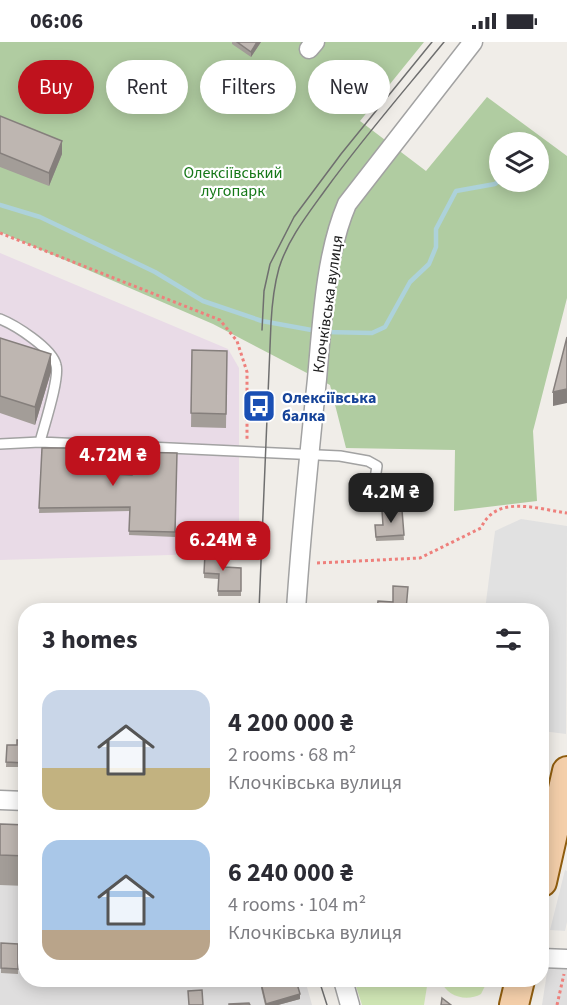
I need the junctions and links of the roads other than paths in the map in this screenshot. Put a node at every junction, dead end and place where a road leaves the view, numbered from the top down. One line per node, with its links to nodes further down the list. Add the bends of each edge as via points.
1 (474, 42): 5 (street, Клочківська вулиця, via 347,204 340,220 321,331)
2 (0, 319): 3 (lane, via 39,343 56,363 57,375)
3 (40, 442): 4 (lane); 5 (lane)
4 (0, 444)
5 (309, 453): 6 (lane, via 359,459 377,466); 7 (street, Клочківська вулиця)
6 (373, 492)
7 (296, 603)
8 (567, 771): 9 (main road)
9 (556, 799): 12 (main road)
10 (0, 800): 11 (street)
11 (18, 801)
12 (549, 840)
13 (549, 960): 14 (street)
14 (566, 965)
15 (345, 987): 17 (street)
16 (518, 987): 18 (main road)
17 (350, 1005)
18 (514, 1005)

